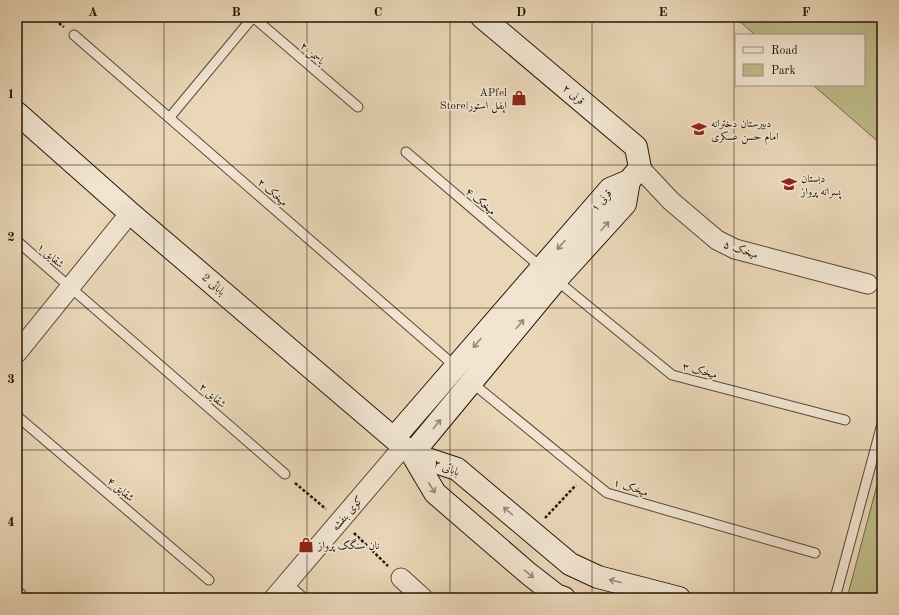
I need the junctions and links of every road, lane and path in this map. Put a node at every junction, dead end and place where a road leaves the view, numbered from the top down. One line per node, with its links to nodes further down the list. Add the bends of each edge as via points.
1 (253, 17): 4 (lane, یاسمن ۲); 6 (lane)
2 (482, 17): 8 (main road, قرنی ۲, via 636,147)
3 (74, 35): 6 (lane, میخک ۲)
4 (358, 107)
5 (17, 113): 9 (main road, بابائی 2)
6 (170, 117): 15 (lane, میخک ۲)
7 (406, 152): 11 (lane, میخک ۴)
8 (635, 175): 11 (main road, قرنی ۱, via 625,204); 12 (street, میخک ۵, via 717,240 735,249)
9 (130, 213): 13 (street); 19 (main road, بابائی 2)
10 (17, 241): 13 (lane, شقایق ۱)
11 (548, 274): 15 (main road, قرنی ۱); 17 (lane, میخک ۳, via 672,375)
12 (868, 284)
13 (70, 287): 14 (street); 20 (lane, شقایق ۲)
14 (17, 353)
15 (464, 375): 19 (main road, قرنی ۱); 21 (lane, میخک ۱)
16 (17, 416): 26 (lane, شقایق ۴)
17 (845, 420)
18 (882, 424): 33 (lane)
19 (403, 446): 22 (street, کوی بنفشه); 23 (main road, بابائی ۲, one-way to 19, via 457,469); 31 (main road, بابائی ۲, one-way to 31, via 435,493 530,574 556,595)
20 (285, 474): 22 (path)
21 (585, 475): 23 (path); 24 (lane, میخک ۱, via 607,493)
22 (340, 520): 25 (path); 27 (street, کوی بنفشه)
23 (532, 531): 32 (main road, بابائی ۲, one-way to 23, via 598,577 570,564)
24 (815, 553)
25 (401, 578): 30 (street)
26 (209, 580)
27 (287, 583): 28 (street, کوی بنفشه); 29 (lane)
28 (274, 598)
29 (304, 598)
30 (423, 598)
31 (564, 598)
32 (680, 598)
33 (835, 598)

